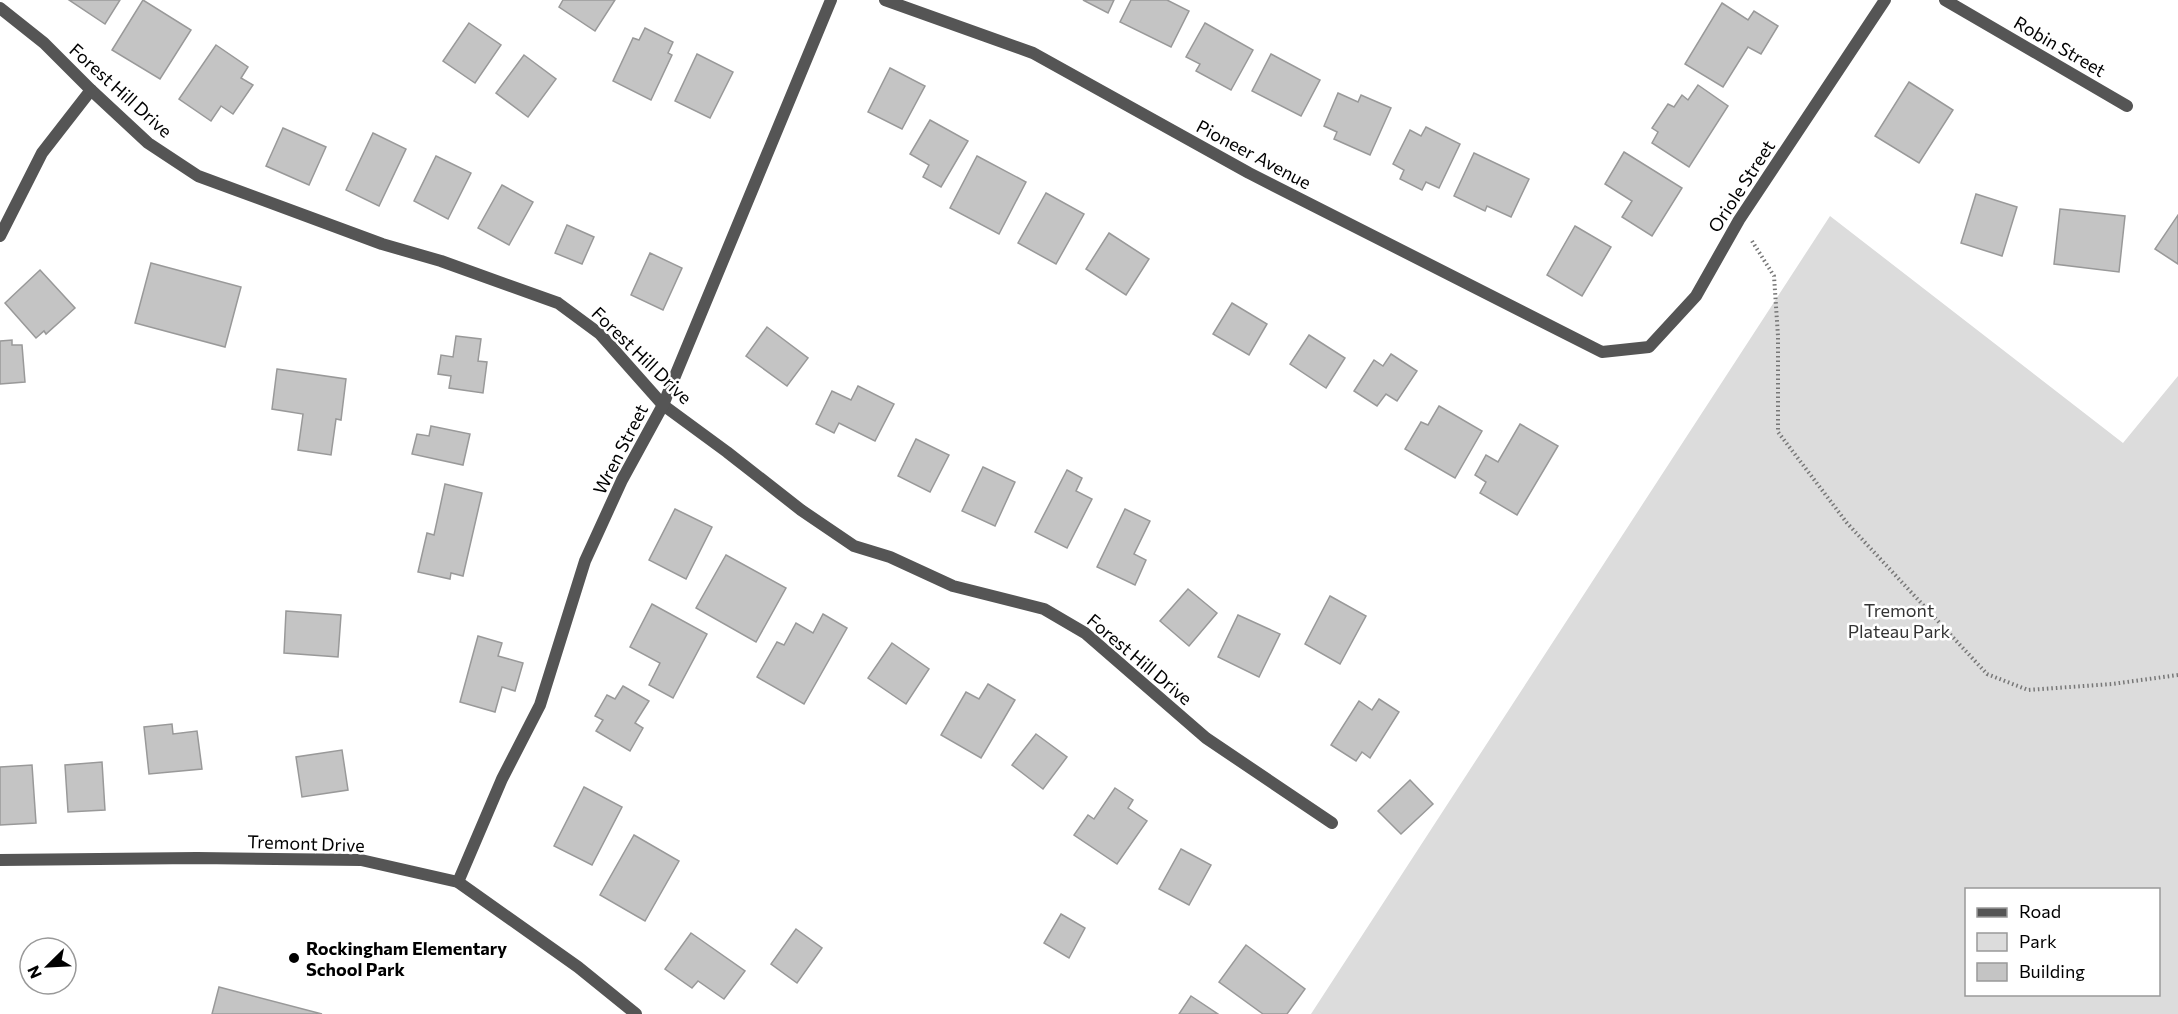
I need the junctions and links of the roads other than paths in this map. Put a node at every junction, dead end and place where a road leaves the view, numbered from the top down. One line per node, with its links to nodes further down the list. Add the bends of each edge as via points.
1 (831, 0): 10 (street, Wren Street)
2 (885, 0): 9 (street, Pioneer Avenue, via 1033,53 1249,173)
3 (1885, 0): 9 (street, Oriole Street, via 1739,220 1696,296 1649,347)
4 (1945, 0): 7 (street, Robin Street)
5 (0, 8): 6 (street, Forest Hill Drive, via 44,43)
6 (91, 90): 8 (street, via 42,153); 10 (street, Forest Hill Drive, via 148,143 198,176 558,303 600,334)
7 (2127, 106)
8 (0, 236)
9 (1602, 352)
10 (663, 405): 11 (street, Forest Hill Drive, via 854,546 890,557 953,586 1044,609 1085,633 1206,738); 13 (street, Wren Street, via 622,480 585,561 540,705 502,779)
11 (1332, 823)
12 (0, 860): 13 (street, Tremont Drive, via 361,860)
13 (458, 882): 14 (street, Tremont Drive, via 578,967)
14 (636, 1014)

